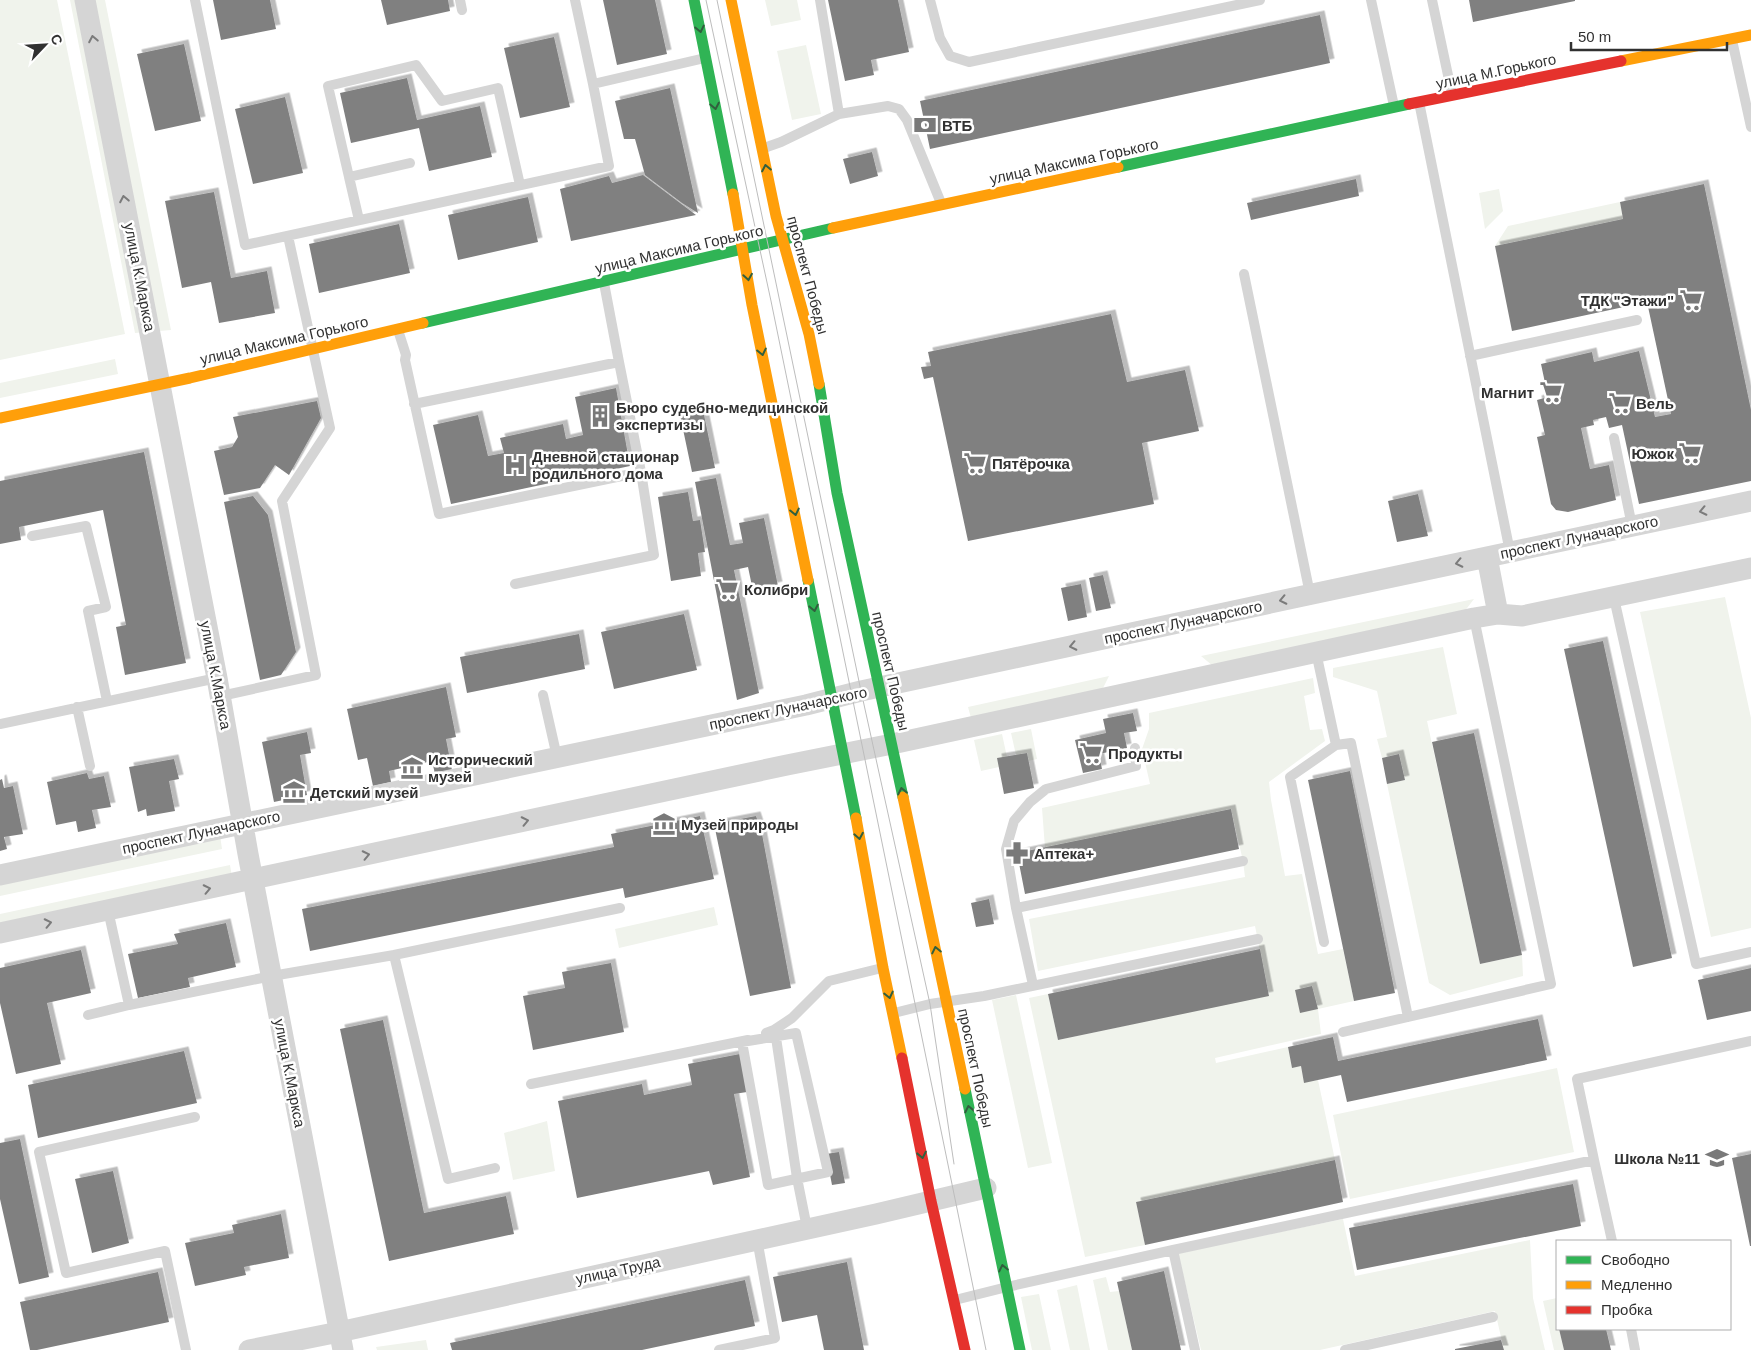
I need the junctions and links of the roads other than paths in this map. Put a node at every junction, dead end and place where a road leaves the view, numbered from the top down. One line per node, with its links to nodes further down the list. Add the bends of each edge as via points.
1 (85, 0): 37 (street, улица К.Маркса, one-way to 1)
2 (195, 0): 27 (lane, via 245,245)
3 (575, 0): 14 (lane)
4 (694, 0): 13 (main road, one-way to 13)
5 (731, 0): 21 (main road, проспект Победы)
6 (820, 0): 19 (lane)
7 (930, 0): 8 (lane, via 940,38 950,56 968,62)
8 (1260, 0)
9 (1371, 0): 17 (lane)
10 (1432, 0): 15 (lane)
11 (1751, 35): 12 (main road, улица М.Горького)
12 (1732, 38): 15 (main road, улица М.Горького); 18 (lane)
13 (706, 58): 14 (lane); 29 (main road, one-way to 29)
14 (592, 84): 24 (lane, via 609,166)
15 (1452, 95): 16 (main road, улица М.Горького)
16 (1419, 102): 17 (main road, улица М.Горького); 35 (lane)
17 (1394, 107): 25 (main road, улица Максима Горького)
18 (1749, 109): 20 (lane)
19 (839, 114): 21 (lane); 25 (lane, via 888,106 899,109 907,120)
20 (1751, 126)
21 (762, 148): 28 (main road, проспект Победы, one-way to 21)
22 (410, 163): 23 (lane)
23 (349, 176): 24 (lane, via 328,86 416,65 442,101 498,88); 26 (lane)
24 (520, 185): 26 (lane)
25 (942, 205): 28 (main road, улица Максима Горького)
26 (359, 220): 27 (lane)
27 (288, 236): 34 (lane)
28 (782, 240): 29 (main road, улица Максима Горького); 55 (main road, проспект Победы, via 809,334 837,493)
29 (744, 250): 31 (main road, улица Максима Горького); 57 (main road, one-way to 57)
30 (1244, 274): 49 (lane)
31 (603, 282): 33 (main road, улица Максима Горького); 36 (lane)
32 (1636, 320): 35 (lane)
33 (397, 329): 34 (main road, улица Максима Горького); 38 (lane, via 406,355)
34 (312, 348): 37 (main road, улица Максима Горького); 54 (lane, via 330,428 282,501 316,675)
35 (1470, 356): 45 (lane)
36 (619, 362): 38 (lane); 41 (lane)
37 (160, 384): 39 (main road, улица Максима Горького); 54 (street, улица К.Маркса)
38 (414, 404): 41 (lane, via 439,514)
39 (0, 418)
40 (1614, 438): 43 (lane)
41 (641, 472): 48 (lane, via 654,555)
42 (1751, 501): 43 (street, проспект Луначарского, one-way to 43)
43 (1632, 526): 45 (street, проспект Луначарского)
44 (32, 536): 58 (lane, via 86,526 106,608 88,611)
45 (1510, 552): 46 (street, проспект Луначарского)
46 (1487, 557): 49 (street, проспект Луначарского, one-way to 49); 51 (street)
47 (1751, 568): 50 (street)
48 (515, 584)
49 (1310, 594): 55 (street, проспект Луначарского, one-way to 55)
50 (1614, 598): 51 (street, via 1522,616); 77 (lane, via 1696,964)
51 (1498, 614): 52 (street)
52 (1474, 618): 53 (street); 86 (lane, via 1551,984)
53 (1316, 652): 61 (street); 62 (lane)
54 (219, 687): 58 (lane); 67 (street, улица К.Маркса)
55 (879, 689): 57 (street, проспект Луначарского); 61 (main road, проспект Победы)
56 (543, 695): 65 (lane)
57 (832, 699): 64 (main road); 65 (street, проспект Луначарского)
58 (107, 701): 59 (lane)
59 (77, 707): 60 (lane); 66 (lane)
60 (0, 724)
61 (892, 744): 64 (street); 82 (main road, проспект Победы, one-way to 61)
62 (1336, 746): 76 (lane, via 1290,777); 86 (lane, via 1351,743)
63 (1135, 748): 72 (lane, via 1136,766 1046,789 1014,821 1006,849)
64 (844, 754): 70 (street, one-way to 64); 79 (main road, one-way to 79)
65 (557, 757): 67 (street, проспект Луначарского)
66 (90, 766)
67 (243, 823): 69 (street, проспект Луначарского); 70 (street, улица К.Маркса)
68 (1243, 861): 72 (lane)
69 (0, 875)
70 (252, 880): 73 (street, one-way to 70); 80 (street, улица К.Маркса)
71 (620, 908): 78 (lane)
72 (1016, 908): 81 (lane)
73 (108, 910): 74 (street, one-way to 73); 83 (lane)
74 (0, 933)
75 (1258, 939): 81 (lane)
76 (1324, 942)
77 (1751, 952)
78 (394, 955): 80 (lane); 94 (lane, via 448,1179)
79 (883, 968): 85 (main road, one-way to 85); 88 (lane, via 829,981)
80 (272, 976): 83 (lane); 106 (street, улица К.Маркса)
81 (1033, 985): 82 (lane)
82 (946, 1002): 85 (lane); 96 (main road, проспект Победы, one-way to 82)
83 (129, 1006): 84 (lane)
84 (88, 1014)
85 (894, 1014): 97 (main road, one-way to 97)
86 (1408, 1017): 87 (lane)
87 (1343, 1032)
88 (775, 1033): 90 (lane); 95 (lane); 95 (lane, via 796,1033 828,1172)
89 (1751, 1041): 93 (lane, via 1577,1079)
90 (742, 1042): 91 (lane); 95 (lane, via 768,1185)
91 (531, 1084)
92 (195, 1117): 107 (lane, via 39,1152 66,1272 165,1251)
93 (1594, 1160): 100 (lane); 101 (lane)
94 (495, 1168)
95 (797, 1178): 98 (lane)
96 (986, 1188): 97 (street, улица Труда); 102 (main road, проспект Победы, one-way to 96)
97 (931, 1201): 98 (street, улица Труда); 103 (main road)
98 (807, 1228): 99 (street, улица Труда)
99 (757, 1239): 106 (street, улица Труда); 109 (lane, via 775,1338)
100 (1612, 1240)
101 (1173, 1250): 102 (lane); 112 (lane)
102 (1007, 1287): 103 (lane); 111 (main road, проспект Победы)
103 (954, 1301): 110 (main road)
104 (1493, 1317): 113 (lane)
105 (1631, 1330): 114 (lane)
106 (341, 1341): 108 (street, улица Труда)
107 (186, 1350)
108 (249, 1350)
109 (719, 1350)
110 (965, 1350)
111 (1020, 1350)
112 (1195, 1350)
113 (1345, 1350)
114 (1635, 1350)

